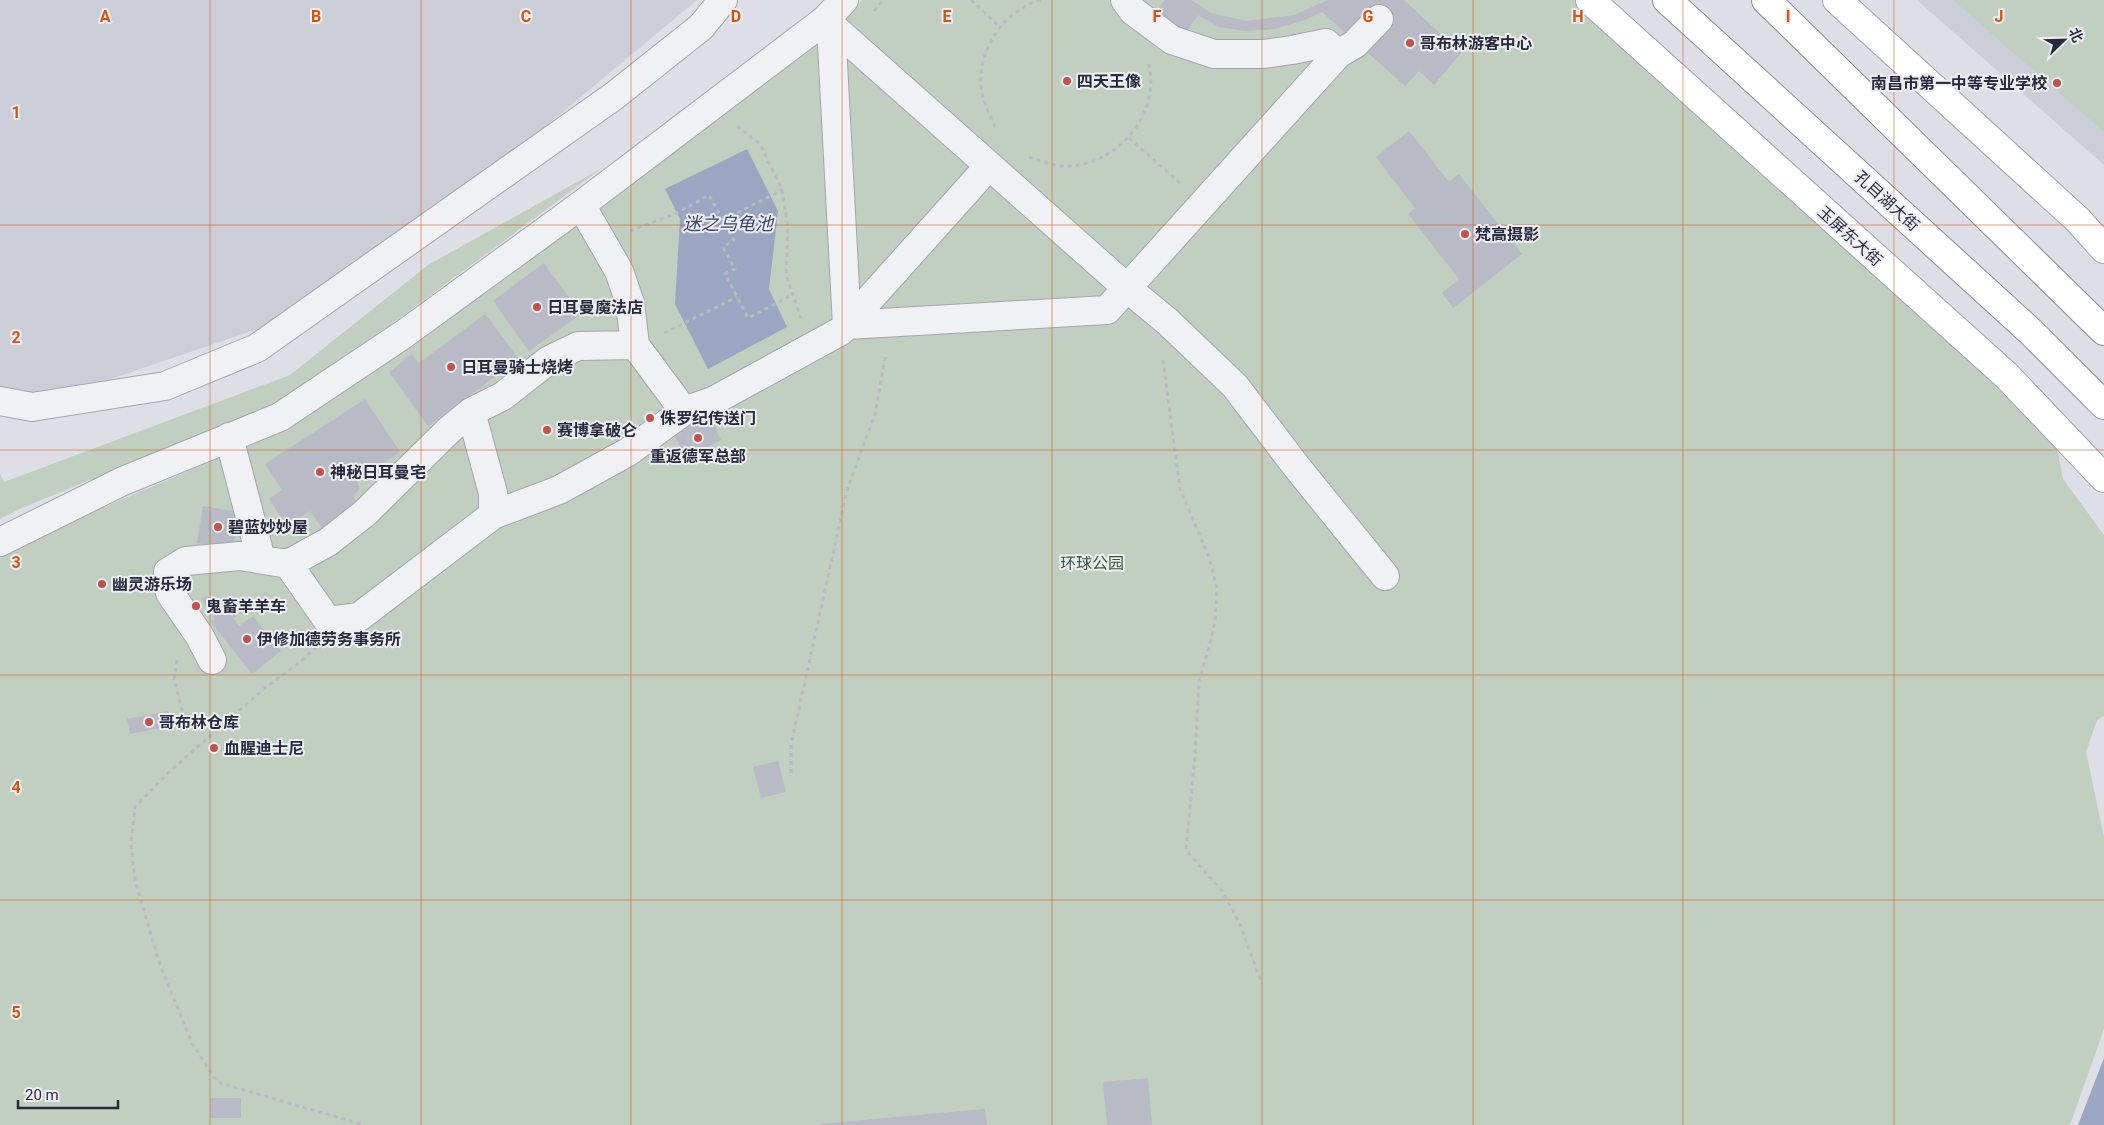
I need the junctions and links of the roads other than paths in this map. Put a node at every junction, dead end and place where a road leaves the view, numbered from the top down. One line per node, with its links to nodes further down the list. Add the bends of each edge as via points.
1 (723, 0): 18 (lane, via 701,27 614,96 257,348 165,386 32,407)
2 (844, 0): 9 (lane)
3 (1125, 0): 10 (lane, via 1133,11 1172,40 1214,54 1263,54 1326,43)
4 (1590, 0): 23 (main road, 玉屏东大街, via 2007,376)
5 (1667, 0): 19 (main road, 孔目湖大街, via 2032,332)
6 (1766, 0): 16 (main road)
7 (1837, 0): 13 (main road, via 2078,220)
8 (1380, 19): 10 (lane, via 1355,44)
9 (828, 23): 11 (lane); 12 (lane, via 711,106); 15 (lane)
10 (1338, 54): 14 (lane)
11 (989, 166): 14 (lane); 15 (lane)
12 (581, 205): 17 (lane, via 619,271 630,303); 22 (lane, via 404,334 280,417)
13 (2104, 249)
14 (1127, 288): 15 (lane, via 1107,310); 28 (lane, via 1235,386)
15 (847, 325): 20 (lane, via 713,401)
16 (2104, 331)
17 (635, 345): 20 (lane); 21 (lane, via 578,346 549,360 503,396)
18 (0, 401)
19 (2104, 405)
20 (684, 411): 24 (lane, via 620,457 559,490)
21 (471, 412): 24 (lane, via 493,493); 27 (lane, via 365,513 328,542)
22 (229, 437): 25 (lane, via 124,480); 26 (lane)
23 (2104, 478)
24 (493, 515): 27 (lane, via 359,617 328,621)
25 (0, 542)
26 (261, 559): 27 (lane); 29 (lane, via 240,556 186,561 168,572 170,592)
27 (288, 564)
28 (1385, 576)
29 (212, 660)

